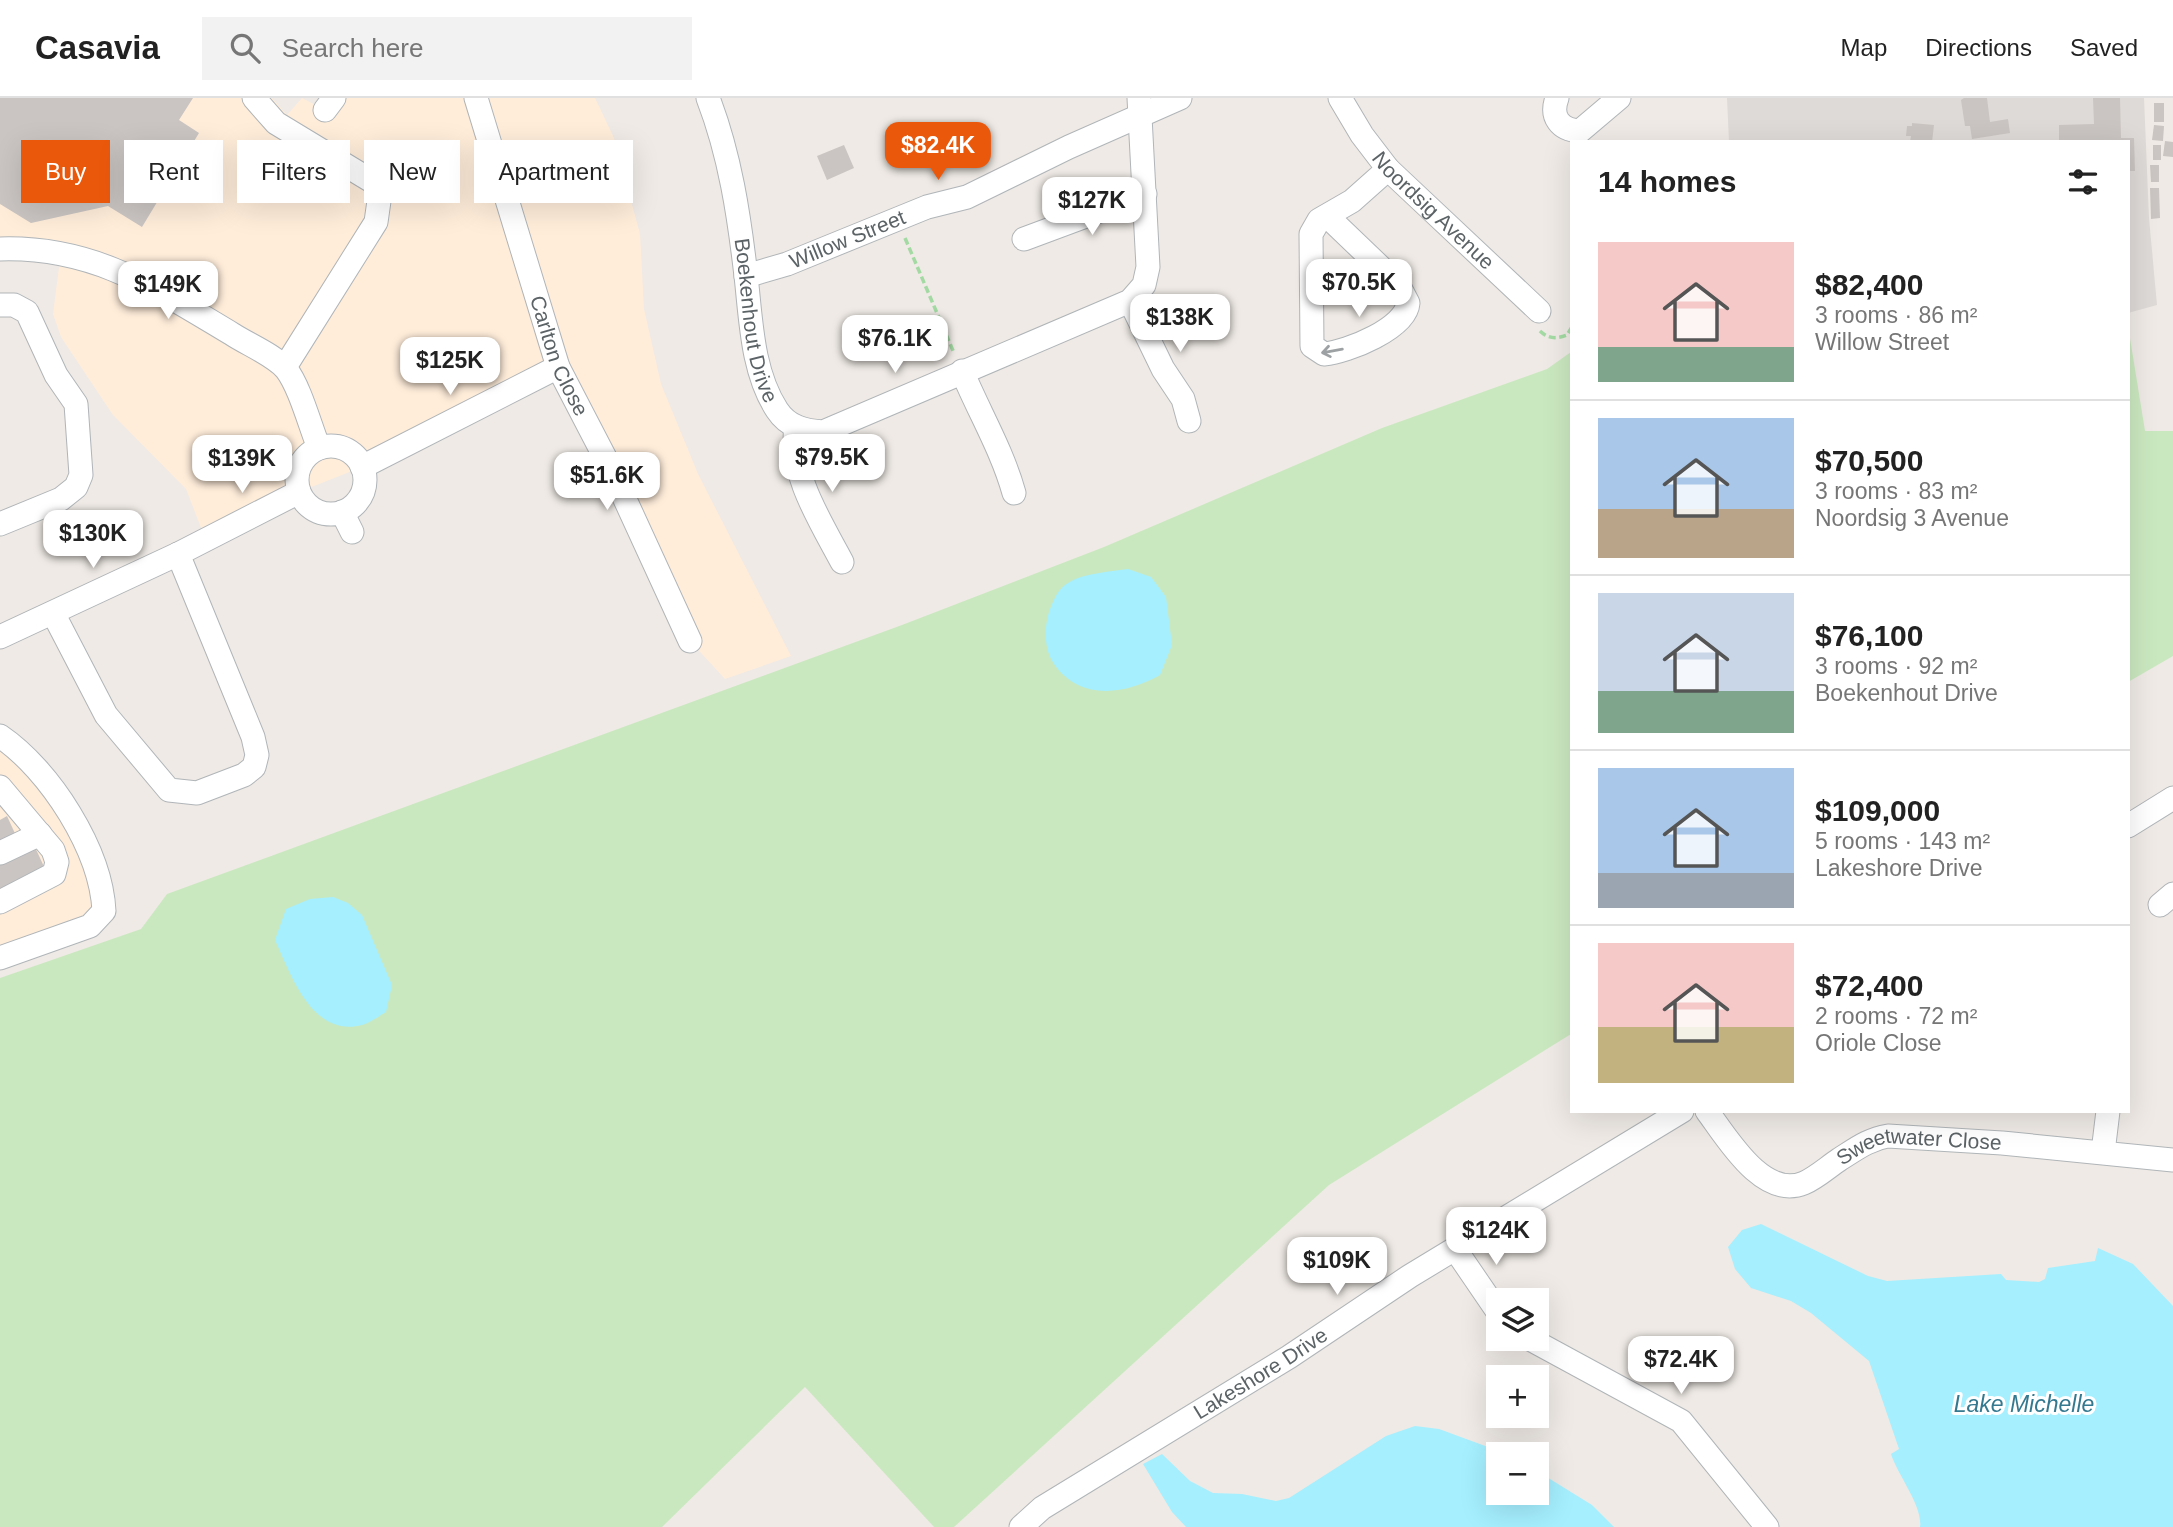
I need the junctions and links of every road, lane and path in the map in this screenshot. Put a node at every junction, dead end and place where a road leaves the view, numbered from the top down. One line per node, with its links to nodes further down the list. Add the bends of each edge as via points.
1 (254, 98): 21 (street, via 276,123 375,183 380,194 376,222)
2 (476, 98): 20 (street, Carlton Close)
3 (708, 98): 15 (street, Boekenhout Drive, via 730,170)
4 (1180, 98): 8 (street, Willow Street)
5 (1340, 98): 9 (street, Noordsig Avenue)
6 (1557, 98): 7 (street, via 1556,120 1580,131)
7 (1619, 98)
8 (1139, 108): 10 (street); 12 (street, Willow Street, via 967,197)
9 (1388, 169): 11 (street); 18 (street, Noordsig Avenue)
10 (1145, 194): 13 (street); 16 (street, via 1149,267 1144,285)
11 (1328, 216): 11 (street, one-way to 11, via 1398,284 1408,303 1403,318 1394,326 1324,354 1312,346 1309,241 1319,220)
12 (897, 218): 15 (street, Willow Street); 22 (path)
13 (1024, 239)
14 (0, 249): 21 (street, via 61,251 102,263 137,278)
15 (746, 276): 24 (street, Boekenhout Drive, via 755,350 769,396)
16 (1130, 301): 22 (street, Boekenhout Drive); 23 (street, via 1183,400)
17 (0, 305): 29 (street, via 14,305 27,312 56,375 76,404 81,475 76,487 61,499)
18 (1539, 311): 19 (path, via 1538,329 1545,336 1558,338)
19 (1570, 330)
20 (558, 367): 26 (street); 34 (street, Carlton Close, via 612,471)
21 (285, 368): 25 (street)
22 (962, 371): 24 (street, Boekenhout Drive, via 824,432); 28 (street, via 1005,461)
23 (1189, 421)
24 (796, 428): 31 (street, via 801,474)
25 (319, 448): 26 (street, via 349,451); 27 (street, via 298,470)
26 (362, 467): 27 (street, via 365,477 347,522 311,508)
27 (299, 492): 30 (street)
28 (1014, 493)
29 (0, 524)
30 (178, 554): 32 (street); 32 (street, via 253,737 257,755 254,767 244,775 197,793 169,790 106,715)
31 (842, 562)
32 (53, 613): 33 (street)
33 (0, 637)
34 (690, 641)
35 (0, 736): 42 (street, via 54,789 92,855 104,903 101,917 90,926)
36 (2173, 798): 38 (street)
37 (5, 799): 39 (street)
38 (2130, 825)
39 (40, 834): 40 (street); 41 (street, via 57,862 54,874)
40 (0, 853)
41 (0, 902)
42 (0, 958)
43 (1679, 1113): 48 (street, Lakeshore Drive)
44 (1709, 1113): 46 (street, Sweetwater Close, via 1762,1177 1784,1186 1805,1183 1861,1145 1888,1136)
45 (2108, 1113): 46 (street)
46 (2103, 1152): 47 (street, Sweetwater Close)
47 (2173, 1160)
48 (1455, 1249): 49 (street); 51 (street, Lakeshore Drive, via 1042,1508)
49 (1486, 1294)
50 (1549, 1349): 52 (street, via 1682,1422)
51 (1021, 1527)
52 (1767, 1527)

